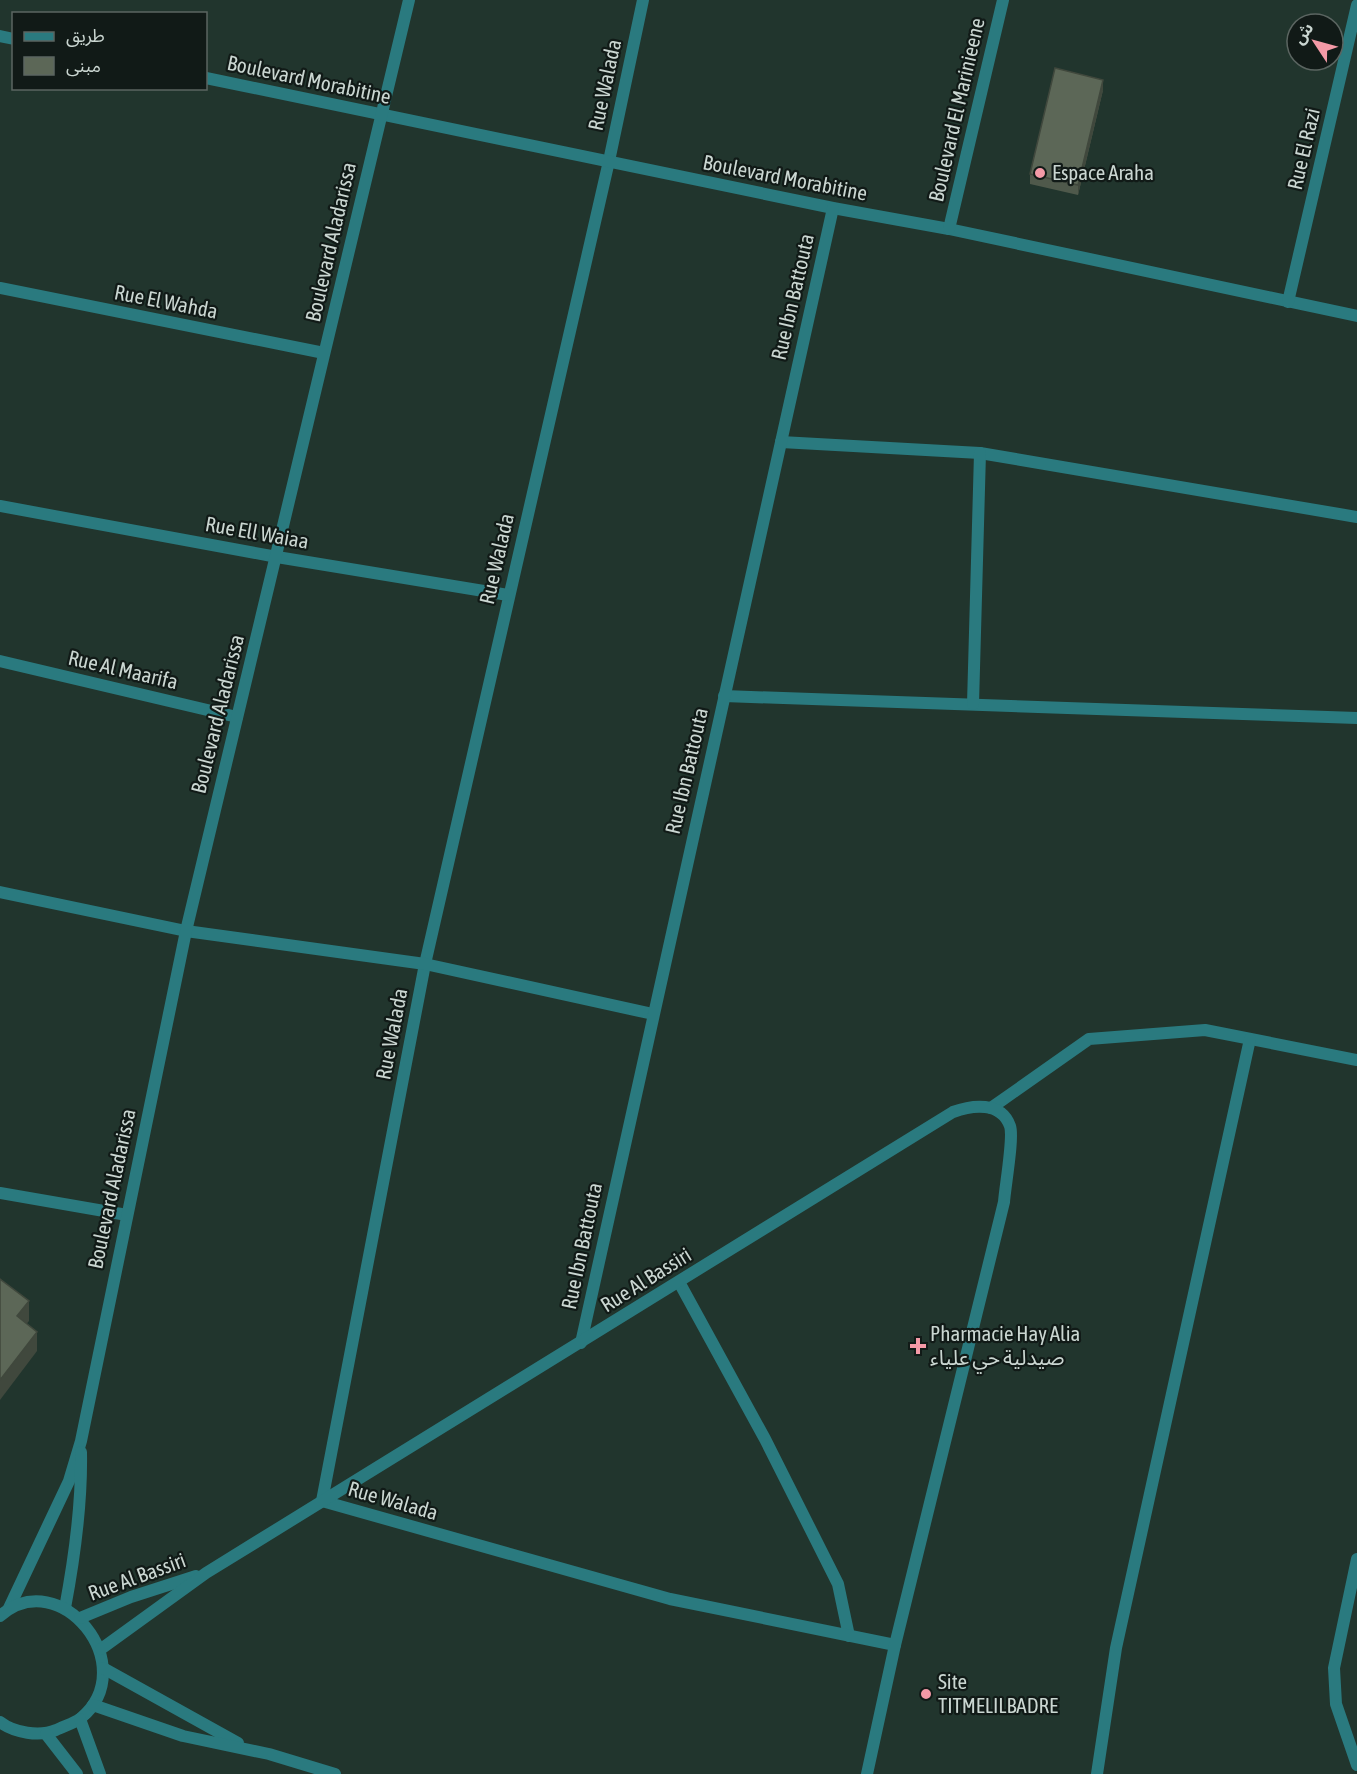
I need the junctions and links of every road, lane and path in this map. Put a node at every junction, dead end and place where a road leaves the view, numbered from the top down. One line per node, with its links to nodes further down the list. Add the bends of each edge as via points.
1 (409, 0): 6 (street, Boulevard Aladarissa)
2 (643, 0): 7 (street, Rue Walada)
3 (1003, 0): 9 (street, Boulevard El Marinieene)
4 (1357, 5): 11 (street, Rue El Razi)
5 (207, 78): 6 (street, Boulevard Morabitine)
6 (381, 114): 7 (street, Boulevard Morabitine); 13 (street, Boulevard Aladarissa)
7 (609, 161): 8 (street, Boulevard Morabitine); 19 (street, Rue Walada)
8 (833, 208): 9 (street, Boulevard Morabitine); 14 (street, Rue Ibn Battouta)
9 (949, 229): 11 (street, Boulevard Morabitine)
10 (0, 288): 13 (street, Rue El Wahda)
11 (1288, 302): 12 (street, Boulevard Morabitine)
12 (1357, 316)
13 (324, 353): 18 (street, Boulevard Aladarissa)
14 (781, 442): 15 (street); 21 (street, Rue Ibn Battouta)
15 (980, 453): 17 (street); 22 (street)
16 (0, 506): 18 (street, Rue Ell Waiaa)
17 (1357, 517)
18 (277, 557): 19 (street, Rue Ell Waiaa); 23 (street, Boulevard Aladarissa)
19 (508, 595): 27 (street, Rue Walada)
20 (0, 661): 23 (street, Rue Al Maarifa)
21 (724, 696): 22 (street); 28 (street, Rue Ibn Battouta)
22 (973, 704): 24 (street)
23 (237, 717): 26 (street, Boulevard Aladarissa)
24 (1357, 718)
25 (0, 892): 26 (street)
26 (186, 931): 27 (street); 33 (street, Boulevard Aladarissa)
27 (425, 964): 28 (street); 37 (street, Rue Walada)
28 (653, 1014): 35 (street, Rue Ibn Battouta)
29 (1250, 1039): 30 (street); 31 (street, via 1204,1030 1089,1040); 57 (street, via 1116,1648)
30 (1357, 1060)
31 (991, 1108): 34 (street, Rue Al Bassiri, via 972,1105 953,1112); 44 (street, via 1004,1115 1011,1128 1004,1202)
32 (0, 1193): 33 (street)
33 (127, 1215): 36 (street, Boulevard Aladarissa)
34 (679, 1282): 35 (street, Rue Al Bassiri); 43 (street, via 838,1584)
35 (581, 1343): 37 (street, Rue Al Bassiri)
36 (81, 1441): 40 (street, Boulevard Aladarissa, via 82,1502); 41 (street, Boulevard Aladarissa, via 64,1491)
37 (322, 1501): 39 (street, Rue Al Bassiri); 43 (street, Rue Walada, via 670,1599)
38 (1357, 1559): 52 (street, via 1334,1668 1336,1704)
39 (206, 1573): 42 (street, Rue Al Bassiri); 45 (street, Rue Al Bassiri)
40 (65, 1608): 41 (street, via 37,1602); 42 (street)
41 (4, 1612)
42 (80, 1618): 45 (street)
43 (849, 1635): 44 (street, Rue Walada)
44 (895, 1645): 56 (street)
45 (100, 1649): 46 (street)
46 (103, 1668): 47 (street, via 101,1687); 51 (street)
47 (93, 1705): 48 (street); 51 (street, via 183,1736)
48 (80, 1719): 50 (street); 54 (street)
49 (0, 1722): 50 (street, via 9,1729)
50 (46, 1734): 53 (street)
51 (249, 1750): 55 (street)
52 (1357, 1765)
53 (78, 1774)
54 (100, 1774)
55 (336, 1774)
56 (867, 1774)
57 (1097, 1774)

